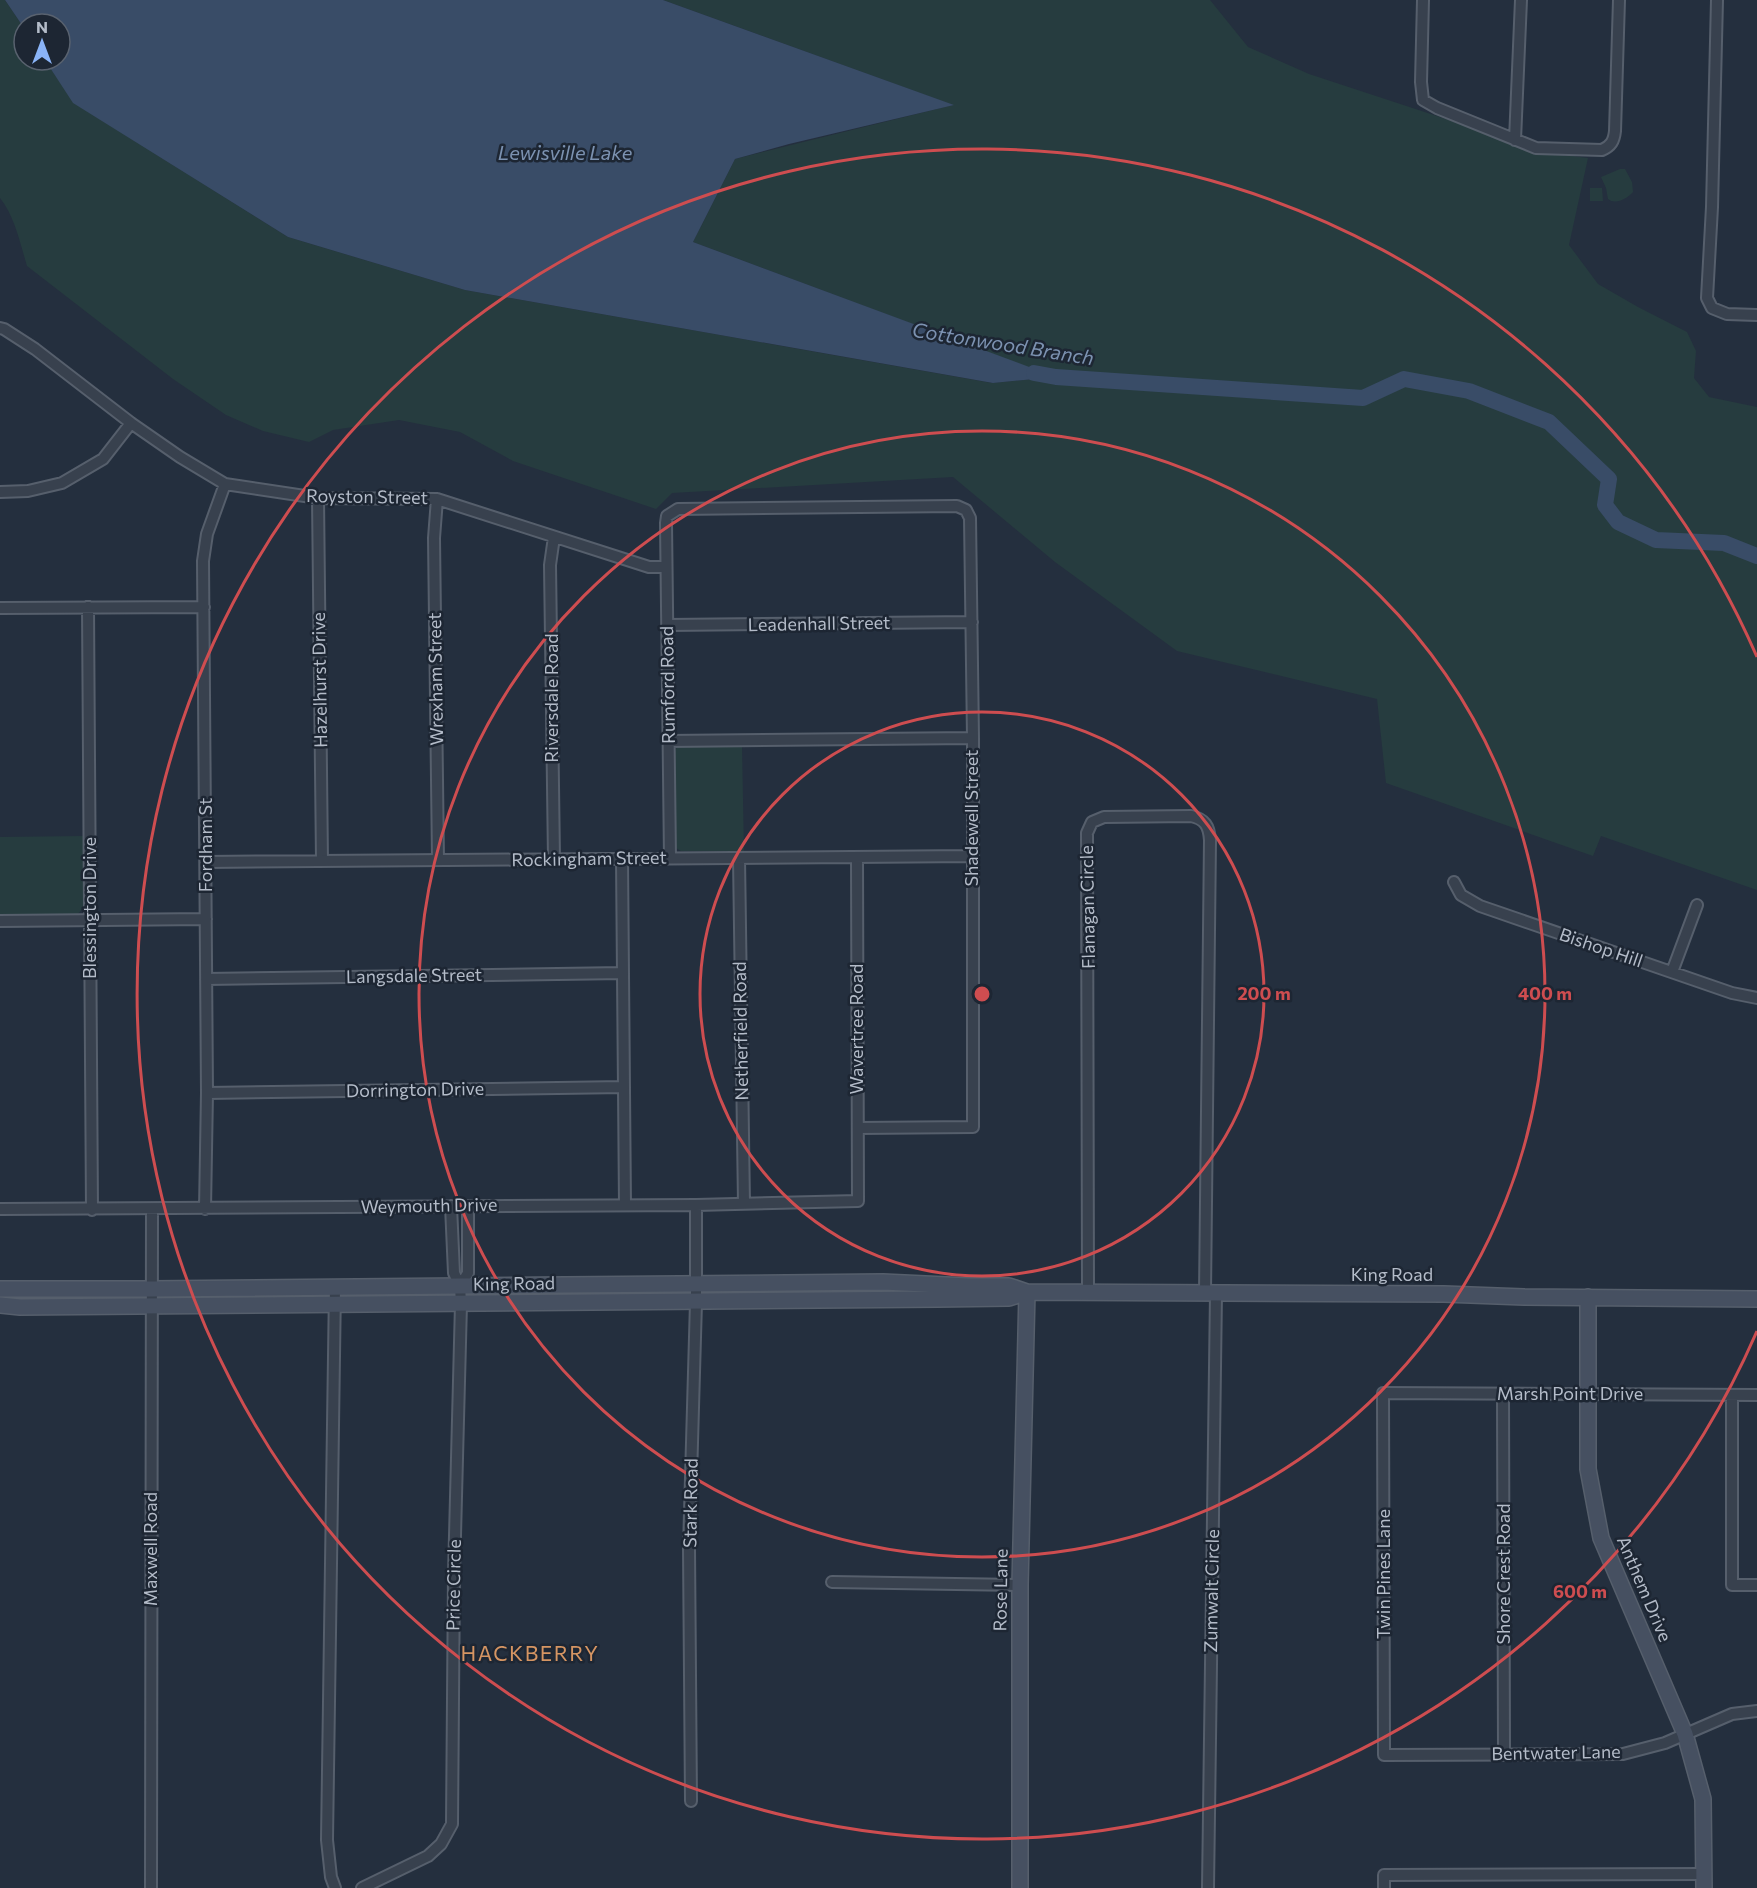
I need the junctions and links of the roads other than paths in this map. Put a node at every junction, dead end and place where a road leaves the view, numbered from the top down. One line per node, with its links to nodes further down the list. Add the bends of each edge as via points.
1 (1423, 0): 5 (street, via 1423,100)
2 (1521, 0): 5 (street)
3 (1619, 0): 5 (street, via 1615,131 1609,147 1536,147)
4 (1717, 0): 6 (street, via 1707,298 1712,308 1727,314)
5 (1515, 140)
6 (1757, 315)
7 (0, 328): 8 (street, Royston Street, via 35,349)
8 (131, 423): 9 (street, Royston Street); 10 (street, via 103,459 62,483 28,491)
9 (225, 484): 11 (street, Royston Street); 17 (street, Fordham St, via 204,551)
10 (0, 492)
11 (318, 498): 12 (street, Royston Street); 30 (street, Hazelhurst Drive)
12 (437, 499): 14 (street, Royston Street); 29 (street, Wrexham Street, via 434,538)
13 (966, 510): 15 (street, Rumford Road, via 957,506 678,508 667,516); 19 (street, Shadewell Street, via 970,518)
14 (554, 537): 15 (street, Royston Street, via 649,567); 27 (street, Riversdale Road, via 550,565)
15 (666, 567): 20 (street, Rumford Road)
16 (88, 607): 17 (street); 18 (street); 35 (street, Blessington Drive)
17 (204, 607): 31 (street, Fordham St)
18 (0, 608)
19 (972, 622): 20 (street, Leadenhall Street); 21 (street, Shadewell Street)
20 (667, 625): 22 (street, Rumford Road)
21 (973, 738): 22 (street); 23 (street, Shadewell Street)
22 (668, 741): 24 (street, Rumford Road)
23 (972, 856): 26 (street, Rockingham Street); 43 (street, Shadewell Street, via 973,1127)
24 (670, 858): 25 (street, Rockingham Street); 28 (street, Rockingham Street)
25 (739, 858): 26 (street, Rockingham Street); 45 (street, Netherfield Road)
26 (857, 858): 43 (street, Wavertree Road)
27 (554, 859): 28 (street, Rockingham Street); 29 (street, Rockingham Street)
28 (622, 859): 38 (street)
29 (438, 860): 30 (street, Rockingham Street)
30 (322, 861): 31 (street, Rockingham Street)
31 (206, 862): 34 (street, Fordham St)
32 (1454, 882): 37 (street, Bishop Hill, via 1461,895 1480,906)
33 (1697, 905): 37 (street)
34 (206, 919): 35 (street); 39 (street, Fordham St)
35 (90, 920): 36 (street); 53 (street, Blessington Drive)
36 (0, 921)
37 (1672, 972): 40 (street, Bishop Hill)
38 (623, 973): 39 (street, Langsdale Street); 41 (street)
39 (206, 979): 42 (street, Fordham St)
40 (1757, 998)
41 (624, 1087): 42 (street, Dorrington Drive); 46 (street)
42 (207, 1093): 52 (street, Fordham St)
43 (858, 1128): 44 (street, Wavertree Road)
44 (858, 1201): 45 (street, Weymouth Drive)
45 (744, 1204): 47 (street, Weymouth Drive)
46 (625, 1205): 47 (street, Weymouth Drive); 49 (street, Weymouth Drive)
47 (696, 1205): 55 (street, Stark Road)
48 (451, 1206): 49 (street, Weymouth Drive); 52 (street, Weymouth Drive); 57 (street, via 454,1273)
49 (468, 1206): 57 (street, via 468,1273)
50 (0, 1209): 53 (street, Weymouth Drive)
51 (152, 1209): 52 (street, Weymouth Drive); 53 (street, Weymouth Drive); 60 (street, Maxwell Road)
52 (205, 1209)
53 (92, 1210)
54 (811, 1283): 55 (street, King Road); 61 (street, King Road, via 1009,1286); 66 (street)
55 (696, 1284): 56 (street, King Road); 67 (street, Stark Road)
56 (533, 1285): 57 (street, King Road); 68 (street)
57 (460, 1286): 58 (street, King Road); 70 (street, Price Circle)
58 (335, 1287): 60 (street, King Road); 69 (street)
59 (0, 1288): 60 (street, King Road)
60 (152, 1289): 72 (street, Maxwell Road)
61 (1027, 1292): 62 (street, King Road); 66 (street, King Road, via 1009,1298); 79 (street, Rose Lane)
62 (1088, 1292): 63 (street, King Road); 63 (street, Flanagan Circle, via 1087,832 1092,822 1104,817 1191,816 1204,821 1210,840)
63 (1210, 1293): 64 (street, King Road); 91 (street, Zumwalt Circle)
64 (1587, 1297): 65 (street, King Road); 75 (street, Anthem Drive)
65 (1757, 1299)
66 (812, 1300): 67 (street, King Road)
67 (696, 1302): 68 (street, King Road); 85 (street, Stark Road, via 689,1548)
68 (531, 1303): 70 (street, King Road)
69 (336, 1304): 70 (street, King Road); 72 (street, King Road); 88 (street, via 327,1840)
70 (460, 1304): 89 (street, Price Circle, via 452,1824 441,1844 428,1856)
71 (0, 1305): 72 (street, King Road)
72 (153, 1307): 87 (street, Maxwell Road)
73 (1383, 1393): 74 (street, Marsh Point Drive); 83 (street, Twin Pines Lane)
74 (1503, 1394): 75 (street, Marsh Point Drive); 84 (street, Shore Crest Road)
75 (1587, 1394): 76 (street, Marsh Point Drive); 82 (street, Anthem Drive, via 1588,1470 1601,1538)
76 (1732, 1395): 77 (street, Marsh Point Drive); 80 (street, via 1732,1585)
77 (1757, 1395)
78 (832, 1582): 79 (street)
79 (1020, 1585): 90 (street, Rose Lane)
80 (1757, 1585)
81 (1757, 1711): 82 (street, Bentwater Lane, via 1732,1714)
82 (1685, 1734): 84 (street, Bentwater Lane, via 1623,1754); 86 (street, Anthem Drive, via 1703,1799)
83 (1384, 1755): 84 (street, Bentwater Lane)
84 (1504, 1755)
85 (692, 1801)
86 (1704, 1881): 92 (street, via 1384,1875)
87 (150, 1888)
88 (335, 1888)
89 (362, 1888)
90 (1020, 1888)
91 (1208, 1888)
92 (1384, 1888)

